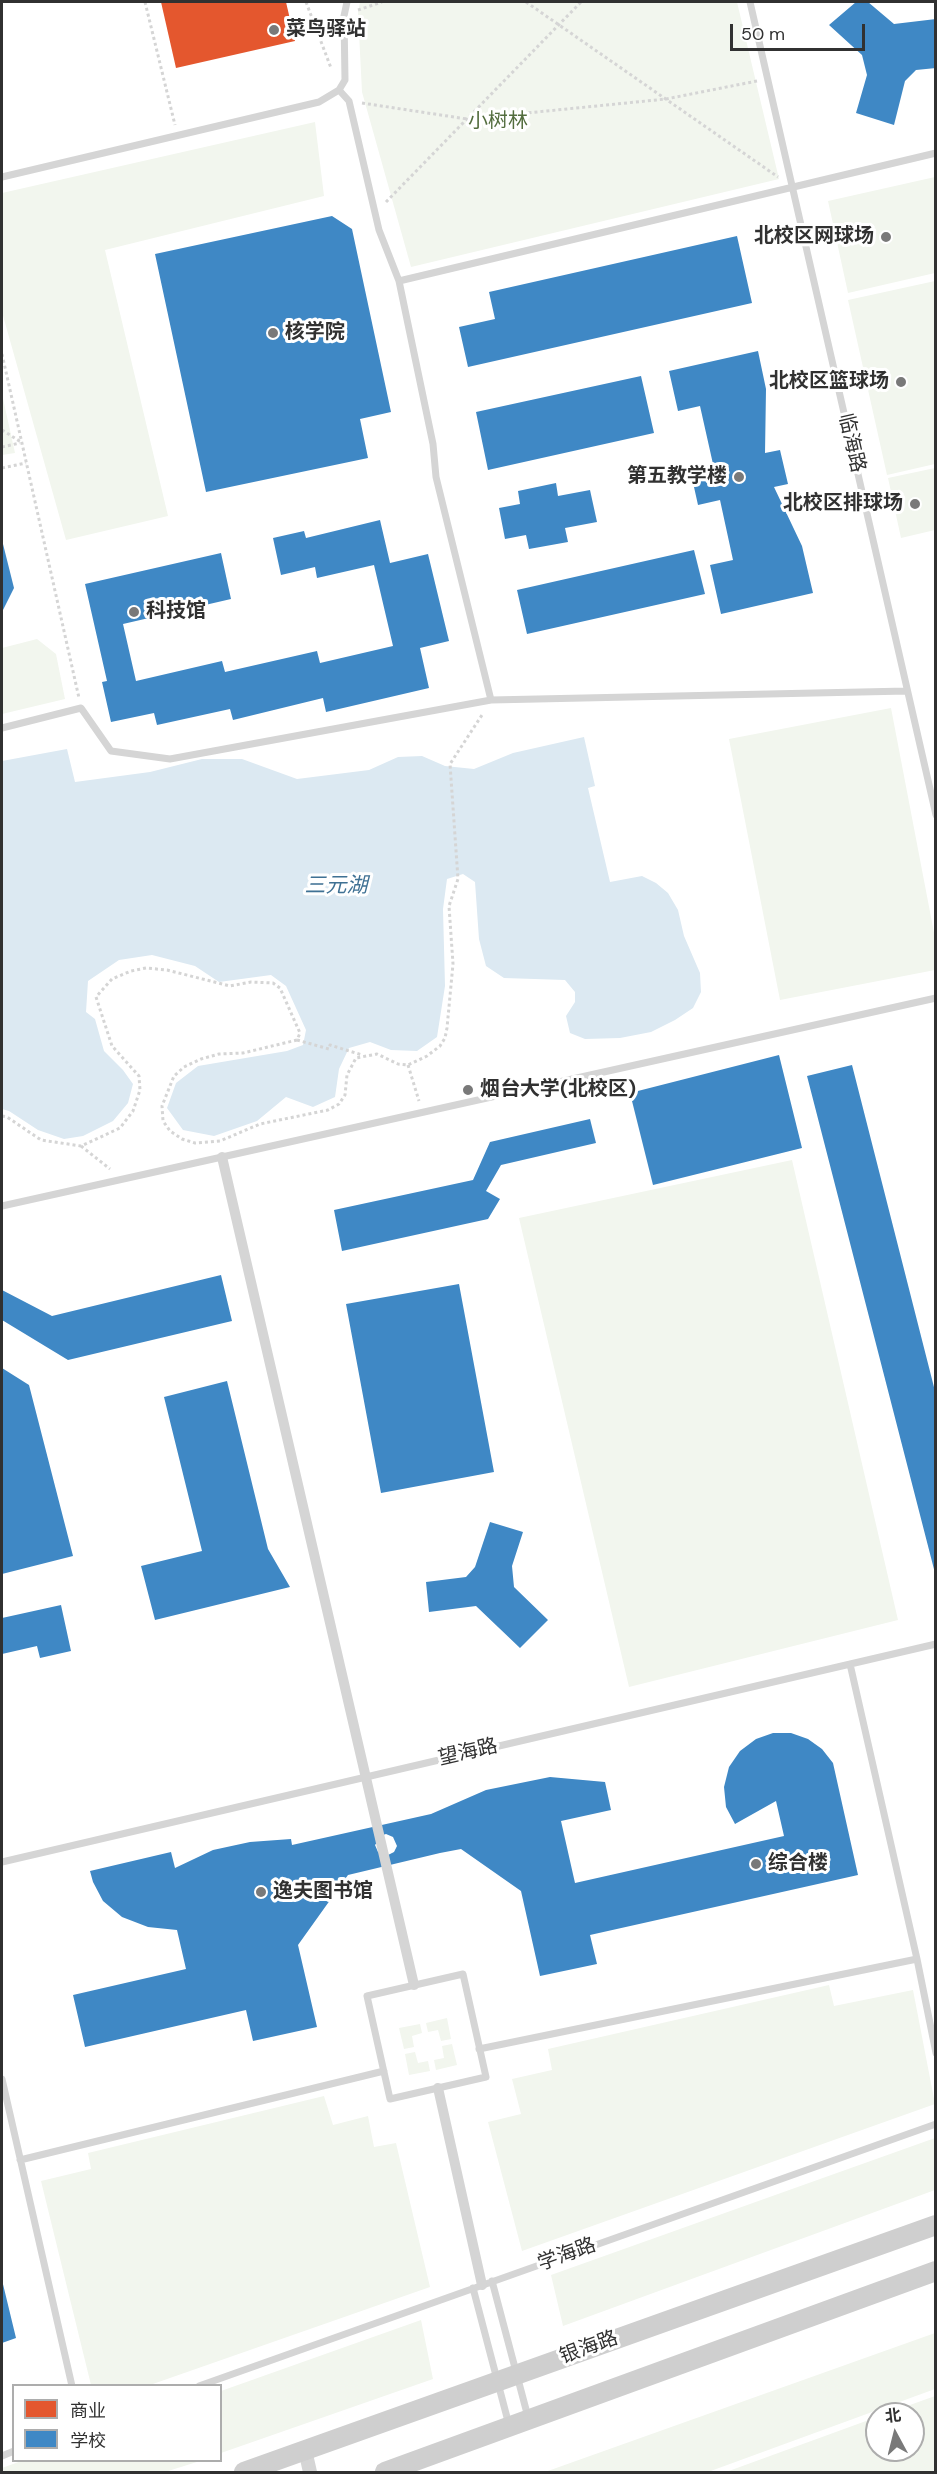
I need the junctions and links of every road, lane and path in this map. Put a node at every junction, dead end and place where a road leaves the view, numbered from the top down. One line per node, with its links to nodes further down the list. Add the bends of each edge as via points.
1 (145, 2): 15 (path)
2 (306, 2): 11 (path)
3 (347, 2): 8 (lane)
4 (382, 2): 8 (path)
5 (526, 2): 9 (path)
6 (581, 2): 9 (path)
7 (750, 2): 10 (lane, 临海路)
8 (344, 15): 11 (lane, via 345,80)
9 (560, 25): 12 (path); 14 (path)
10 (768, 79): 12 (path); 18 (lane, 临海路)
11 (339, 90): 13 (lane); 15 (lane, via 319,102)
12 (666, 99): 14 (path); 18 (path)
13 (349, 101): 14 (path); 19 (lane)
14 (467, 119): 19 (path)
15 (177, 136): 17 (lane)
16 (936, 153): 18 (lane)
17 (2, 177)
18 (792, 187): 20 (lane); 27 (lane, 临海路)
19 (375, 213): 20 (lane)
20 (399, 281): 28 (lane, via 433,444 436,477)
21 (2, 354): 23 (path)
22 (2, 430): 23 (path)
23 (21, 442): 24 (path); 25 (path)
24 (2, 447)
25 (26, 463): 26 (path); 29 (path)
26 (2, 468)
27 (907, 691): 28 (lane); 31 (lane, 临海路)
28 (491, 700): 29 (lane, via 170,759 111,751); 35 (path, via 450,764 459,879 449,906 453,964 445,1038 427,1056)
29 (81, 708): 30 (lane)
30 (2, 728)
31 (936, 815)
32 (936, 998): 36 (lane)
33 (297, 1040): 34 (path); 34 (path, via 243,1053 219,1054 184,1067 166,1092 163,1121 170,1131 195,1143 220,1141 260,1124 328,1110 345,1095 351,1065); 38 (path, via 300,1033 280,988 273,983 230,986 146,968 112,979 96,997 112,1046 139,1076 140,1090 133,1112 120,1128)
34 (363, 1056): 35 (path, via 377,1054)
35 (408, 1065): 36 (path)
36 (422, 1112): 39 (lane)
37 (2, 1116): 38 (path, via 41,1140)
38 (81, 1146): 40 (path)
39 (222, 1157): 40 (lane); 44 (street)
40 (122, 1179): 41 (lane)
41 (2, 1206)
42 (936, 1644): 43 (lane, 望海路)
43 (850, 1664): 44 (lane, 望海路); 46 (lane)
44 (367, 1777): 45 (lane, 望海路); 47 (street)
45 (2, 1862)
46 (917, 1959): 48 (lane); 49 (lane)
47 (414, 1985): 48 (lane, via 463,1974); 50 (lane, via 367,1996)
48 (479, 2049): 52 (lane, via 486,2077)
49 (936, 2053)
50 (384, 2071): 52 (lane, via 390,2099); 54 (lane)
51 (2, 2079): 54 (lane)
52 (438, 2088): 57 (street)
53 (936, 2124): 57 (lane, 学海路)
54 (20, 2160): 60 (lane)
55 (936, 2225): 58 (main road, 银海路)
56 (936, 2271): 62 (main road)
57 (482, 2285): 58 (lane); 59 (lane); 61 (lane, 学海路)
58 (517, 2374): 59 (main road, 银海路); 62 (lane)
59 (498, 2381): 63 (lane); 64 (main road, 银海路)
60 (72, 2384)
61 (202, 2384)
62 (529, 2420): 63 (main road)
63 (510, 2427): 67 (main road)
64 (305, 2450): 65 (main road, 银海路); 66 (street)
65 (244, 2472)
66 (310, 2472)
67 (385, 2472)

